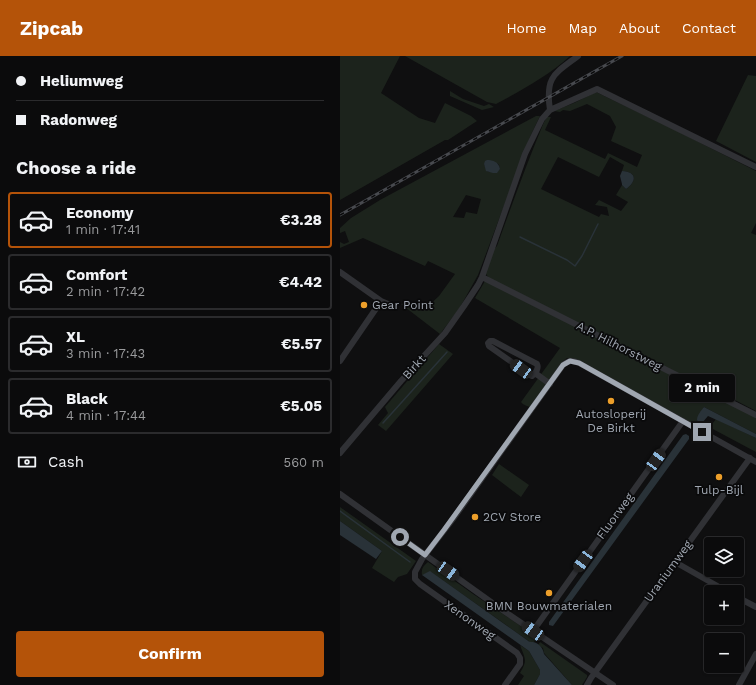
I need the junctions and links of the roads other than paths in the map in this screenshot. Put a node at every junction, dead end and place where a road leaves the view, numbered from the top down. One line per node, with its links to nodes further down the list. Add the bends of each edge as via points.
1 (578, 56): 2 (street, via 559,70 549,82)
2 (550, 110): 3 (street, via 597,89); 5 (street, Birkt, via 542,119 526,154)
3 (756, 167)
4 (340, 272): 6 (street)
5 (482, 277): 13 (street, A.P. Hilhorstweg); 15 (street, Birkt, via 445,333)
6 (381, 301): 7 (street); 9 (street)
7 (394, 306)
8 (518, 354): 10 (street); 10 (street, via 493,341 488,343); 11 (street, via 537,364 538,369)
9 (340, 361)
10 (512, 362): 11 (street, via 532,376)
11 (535, 373): 12 (street)
12 (550, 384): 14 (street, via 563,365 570,361 579,363); 19 (street)
13 (756, 415)
14 (683, 421): 16 (street); 24 (street, Fluorweg)
15 (340, 453)
16 (750, 458): 17 (street); 20 (street, Uraniumweg)
17 (756, 462)
18 (340, 494): 19 (street)
19 (425, 555): 24 (street); 27 (street, Xenonweg, via 415,572 420,584 517,653 520,664)
20 (675, 562): 21 (street); 26 (street, Uraniumweg)
21 (716, 585)
22 (744, 601): 23 (street)
23 (756, 608)
24 (533, 631): 26 (street)
25 (756, 654): 30 (street)
26 (595, 673): 28 (street, Uraniumweg); 29 (street)
27 (505, 685)
28 (587, 685)
29 (613, 685)
30 (739, 685)

